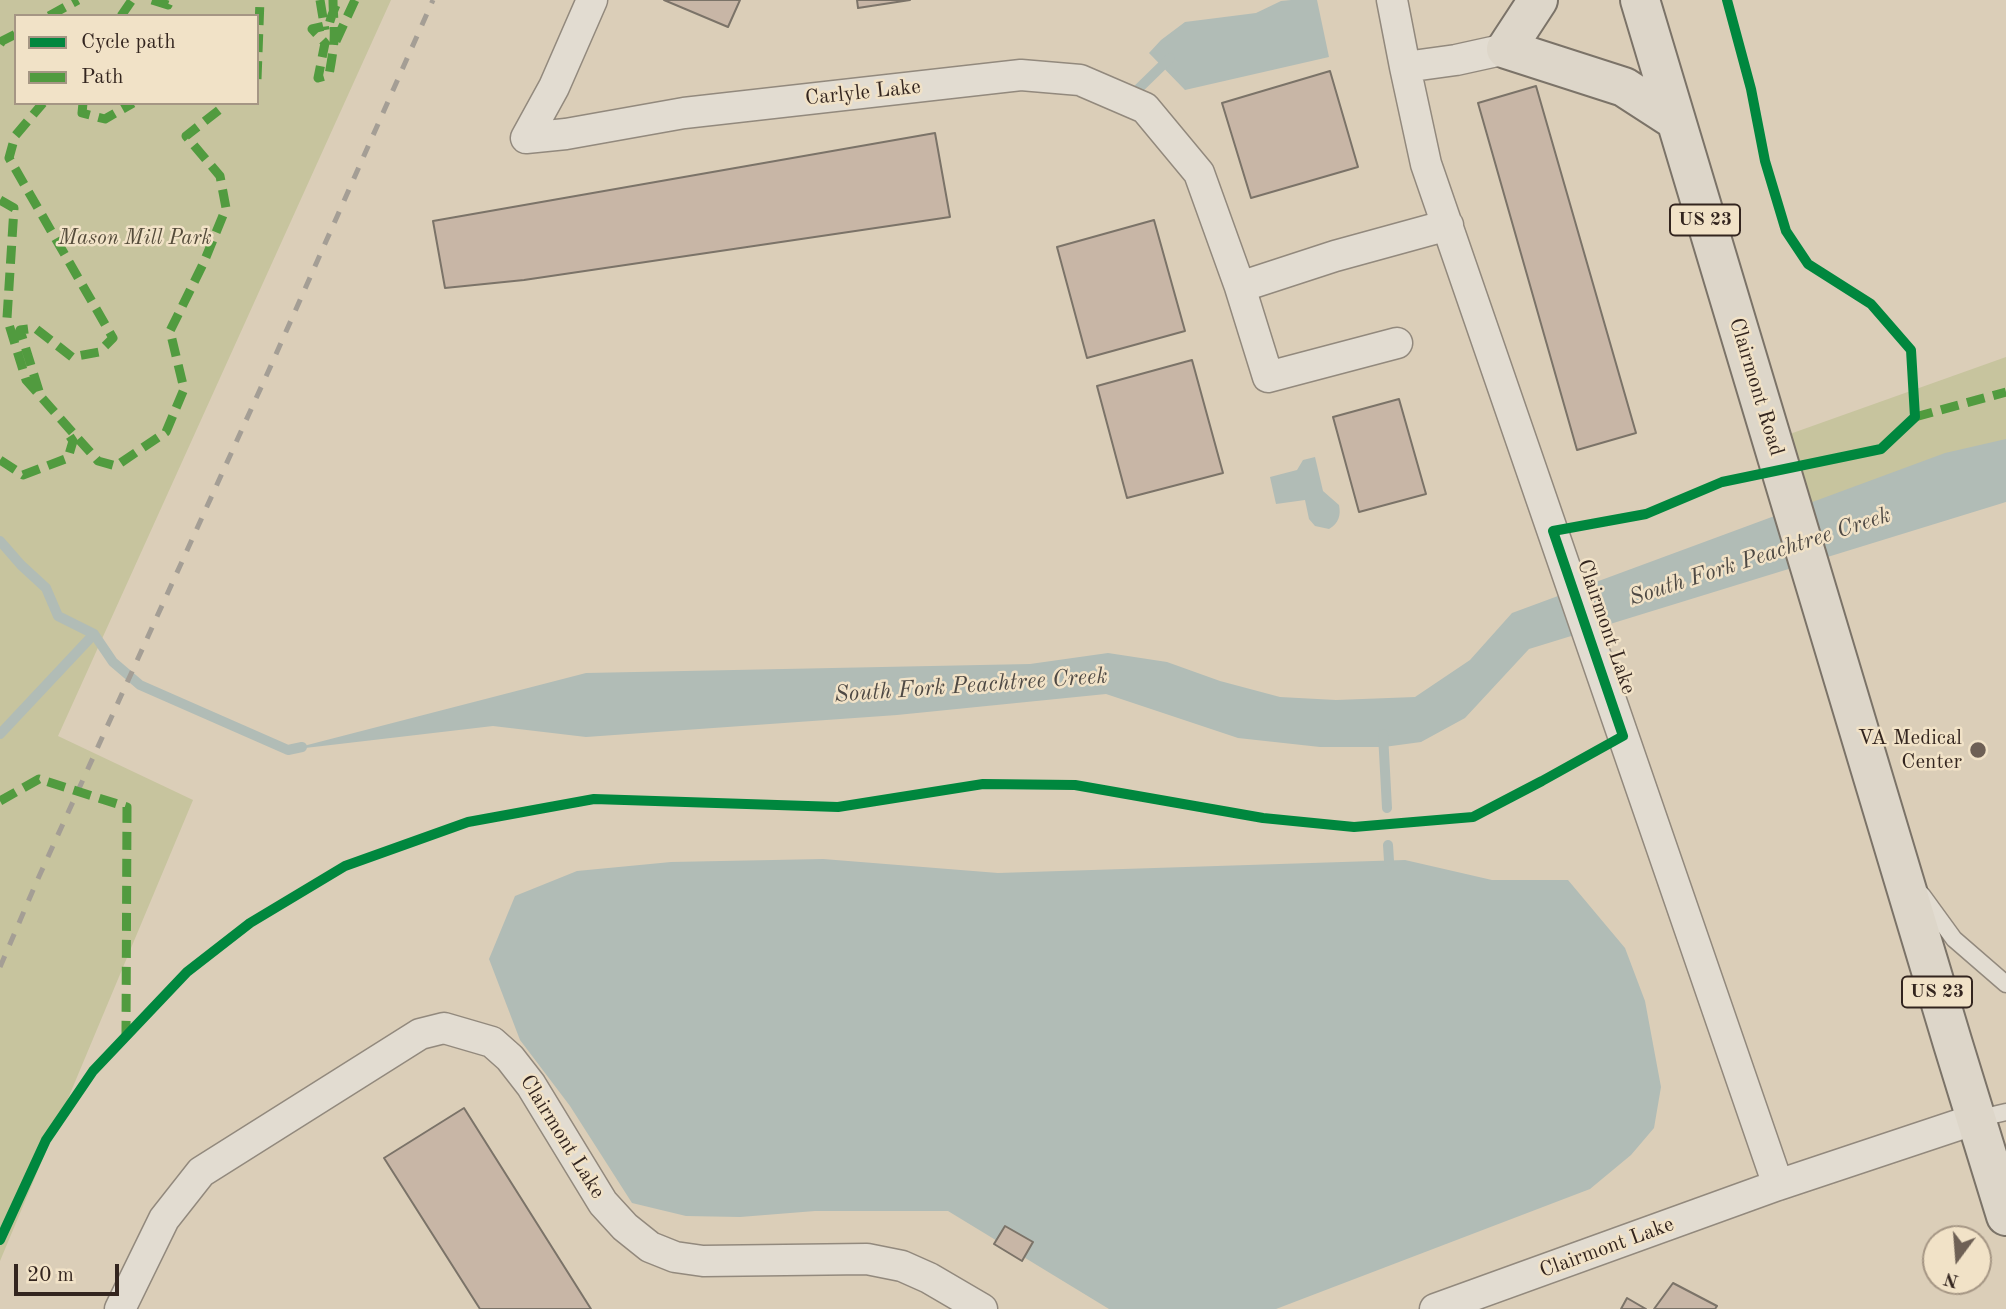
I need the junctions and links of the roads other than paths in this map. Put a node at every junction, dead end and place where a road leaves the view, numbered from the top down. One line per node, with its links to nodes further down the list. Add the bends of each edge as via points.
1 (592, 0): 9 (street, Carlyle Lake, via 526,138 684,113 1021,75 1080,80 1145,108 1199,173)
2 (1392, 0): 6 (street)
3 (1538, 0): 5 (main road)
4 (1640, 0): 7 (main road, Clairmont Road / US 23)
5 (1506, 49): 6 (street); 7 (main road, via 1624,87)
6 (1405, 67): 8 (street, Clairmont Lake, via 1426,164)
7 (1675, 120): 11 (main road, Clairmont Road / US 23)
8 (1448, 225): 9 (street); 14 (street, Clairmont Lake)
9 (1240, 287): 10 (street, Carlyle Lake, via 1268,377)
10 (1397, 343)
11 (1900, 864): 12 (lane, via 1954,939); 13 (main road, Clairmont Road / US 23)
12 (2006, 984)
13 (1991, 1115): 14 (street, Clairmont Lake); 15 (main road, Clairmont Road / US 23)
14 (1777, 1185): 18 (street, Clairmont Lake)
15 (2006, 1216)
16 (120, 1309): 17 (street, Clairmont Lake, via 164,1219 201,1172 420,1034 444,1028 492,1042 510,1058 603,1203 650,1247 703,1261 867,1259 902,1266)
17 (982, 1309)
18 (1435, 1309)

